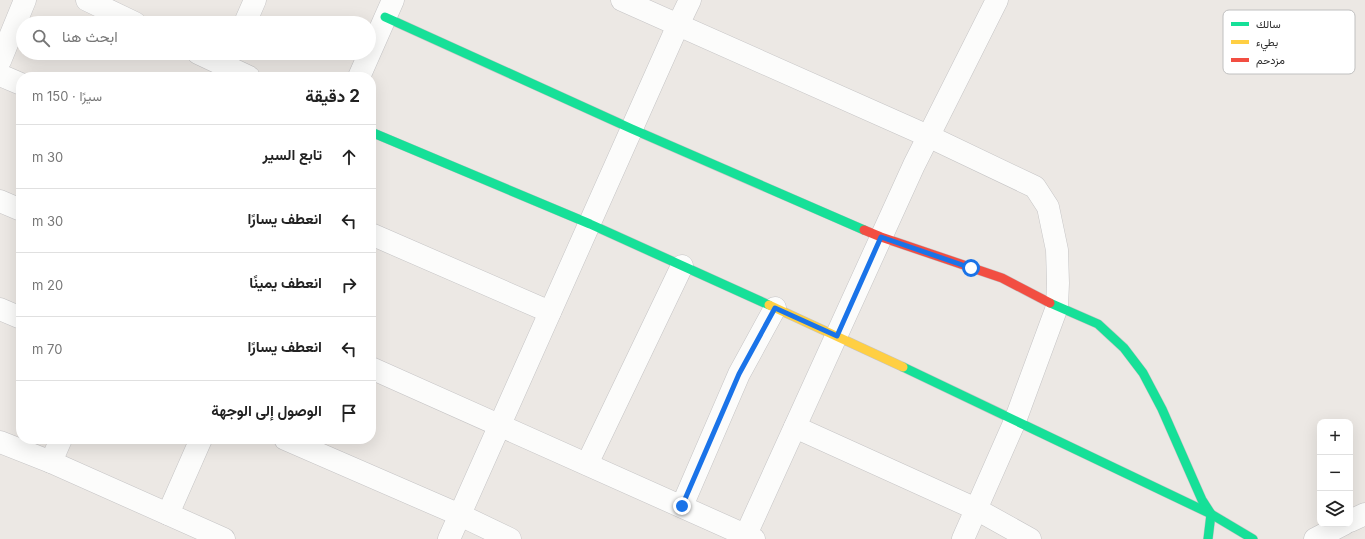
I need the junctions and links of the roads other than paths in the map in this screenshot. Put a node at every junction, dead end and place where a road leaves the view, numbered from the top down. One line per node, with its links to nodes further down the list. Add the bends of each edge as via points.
1 (25, 0): 8 (street)
2 (87, 0): 9 (street)
3 (255, 0): 10 (street)
4 (622, 0): 12 (street)
5 (690, 0): 12 (street)
6 (997, 0): 24 (street)
7 (389, 9): 13 (street); 22 (street)
8 (18, 16)
9 (120, 16)
10 (248, 16)
11 (16, 22): 16 (street)
12 (678, 25): 22 (street); 24 (street)
13 (376, 38)
14 (213, 60): 17 (street)
15 (366, 60): 19 (street)
16 (0, 61)
17 (226, 66): 18 (street)
18 (239, 72)
19 (361, 72)
20 (0, 74): 21 (street)
21 (16, 82)
22 (632, 129): 27 (street); 29 (street)
23 (376, 134): 27 (street)
24 (928, 136): 29 (street); 31 (street, via 1035,187 1048,208 1057,250)
25 (0, 201): 26 (street)
26 (16, 208)
27 (590, 224): 30 (street); 34 (street)
28 (376, 236): 34 (street)
29 (881, 237): 31 (street, via 1002,278); 36 (street)
30 (682, 266): 32 (street); 46 (street)
31 (1057, 307): 38 (street); 50 (street, via 1098,324 1124,348 1143,373 1162,409 1202,500)
32 (775, 308): 36 (street); 47 (street, via 739,374)
33 (0, 310): 35 (street)
34 (550, 312): 39 (street)
35 (16, 316)
36 (837, 336): 38 (street); 40 (street)
37 (376, 370): 39 (street)
38 (1015, 421): 48 (street); 50 (street)
39 (500, 425): 46 (street); 52 (street)
40 (795, 427): 48 (street); 55 (street)
41 (0, 442): 45 (street)
42 (59, 444): 45 (street)
43 (199, 444): 49 (street)
44 (296, 444): 52 (street)
45 (51, 462): 49 (street)
46 (587, 464): 47 (street)
47 (682, 506): 55 (street)
48 (976, 509): 59 (street); 60 (street)
49 (168, 514): 56 (street)
50 (1211, 514): 61 (street); 62 (street)
51 (1365, 514): 53 (street)
52 (460, 516): 57 (street); 58 (street)
53 (1353, 520)
54 (1338, 527): 63 (street)
55 (748, 538)
56 (224, 539)
57 (449, 539)
58 (510, 539)
59 (964, 539)
60 (1030, 539)
61 (1208, 539)
62 (1253, 539)
63 (1315, 539)

